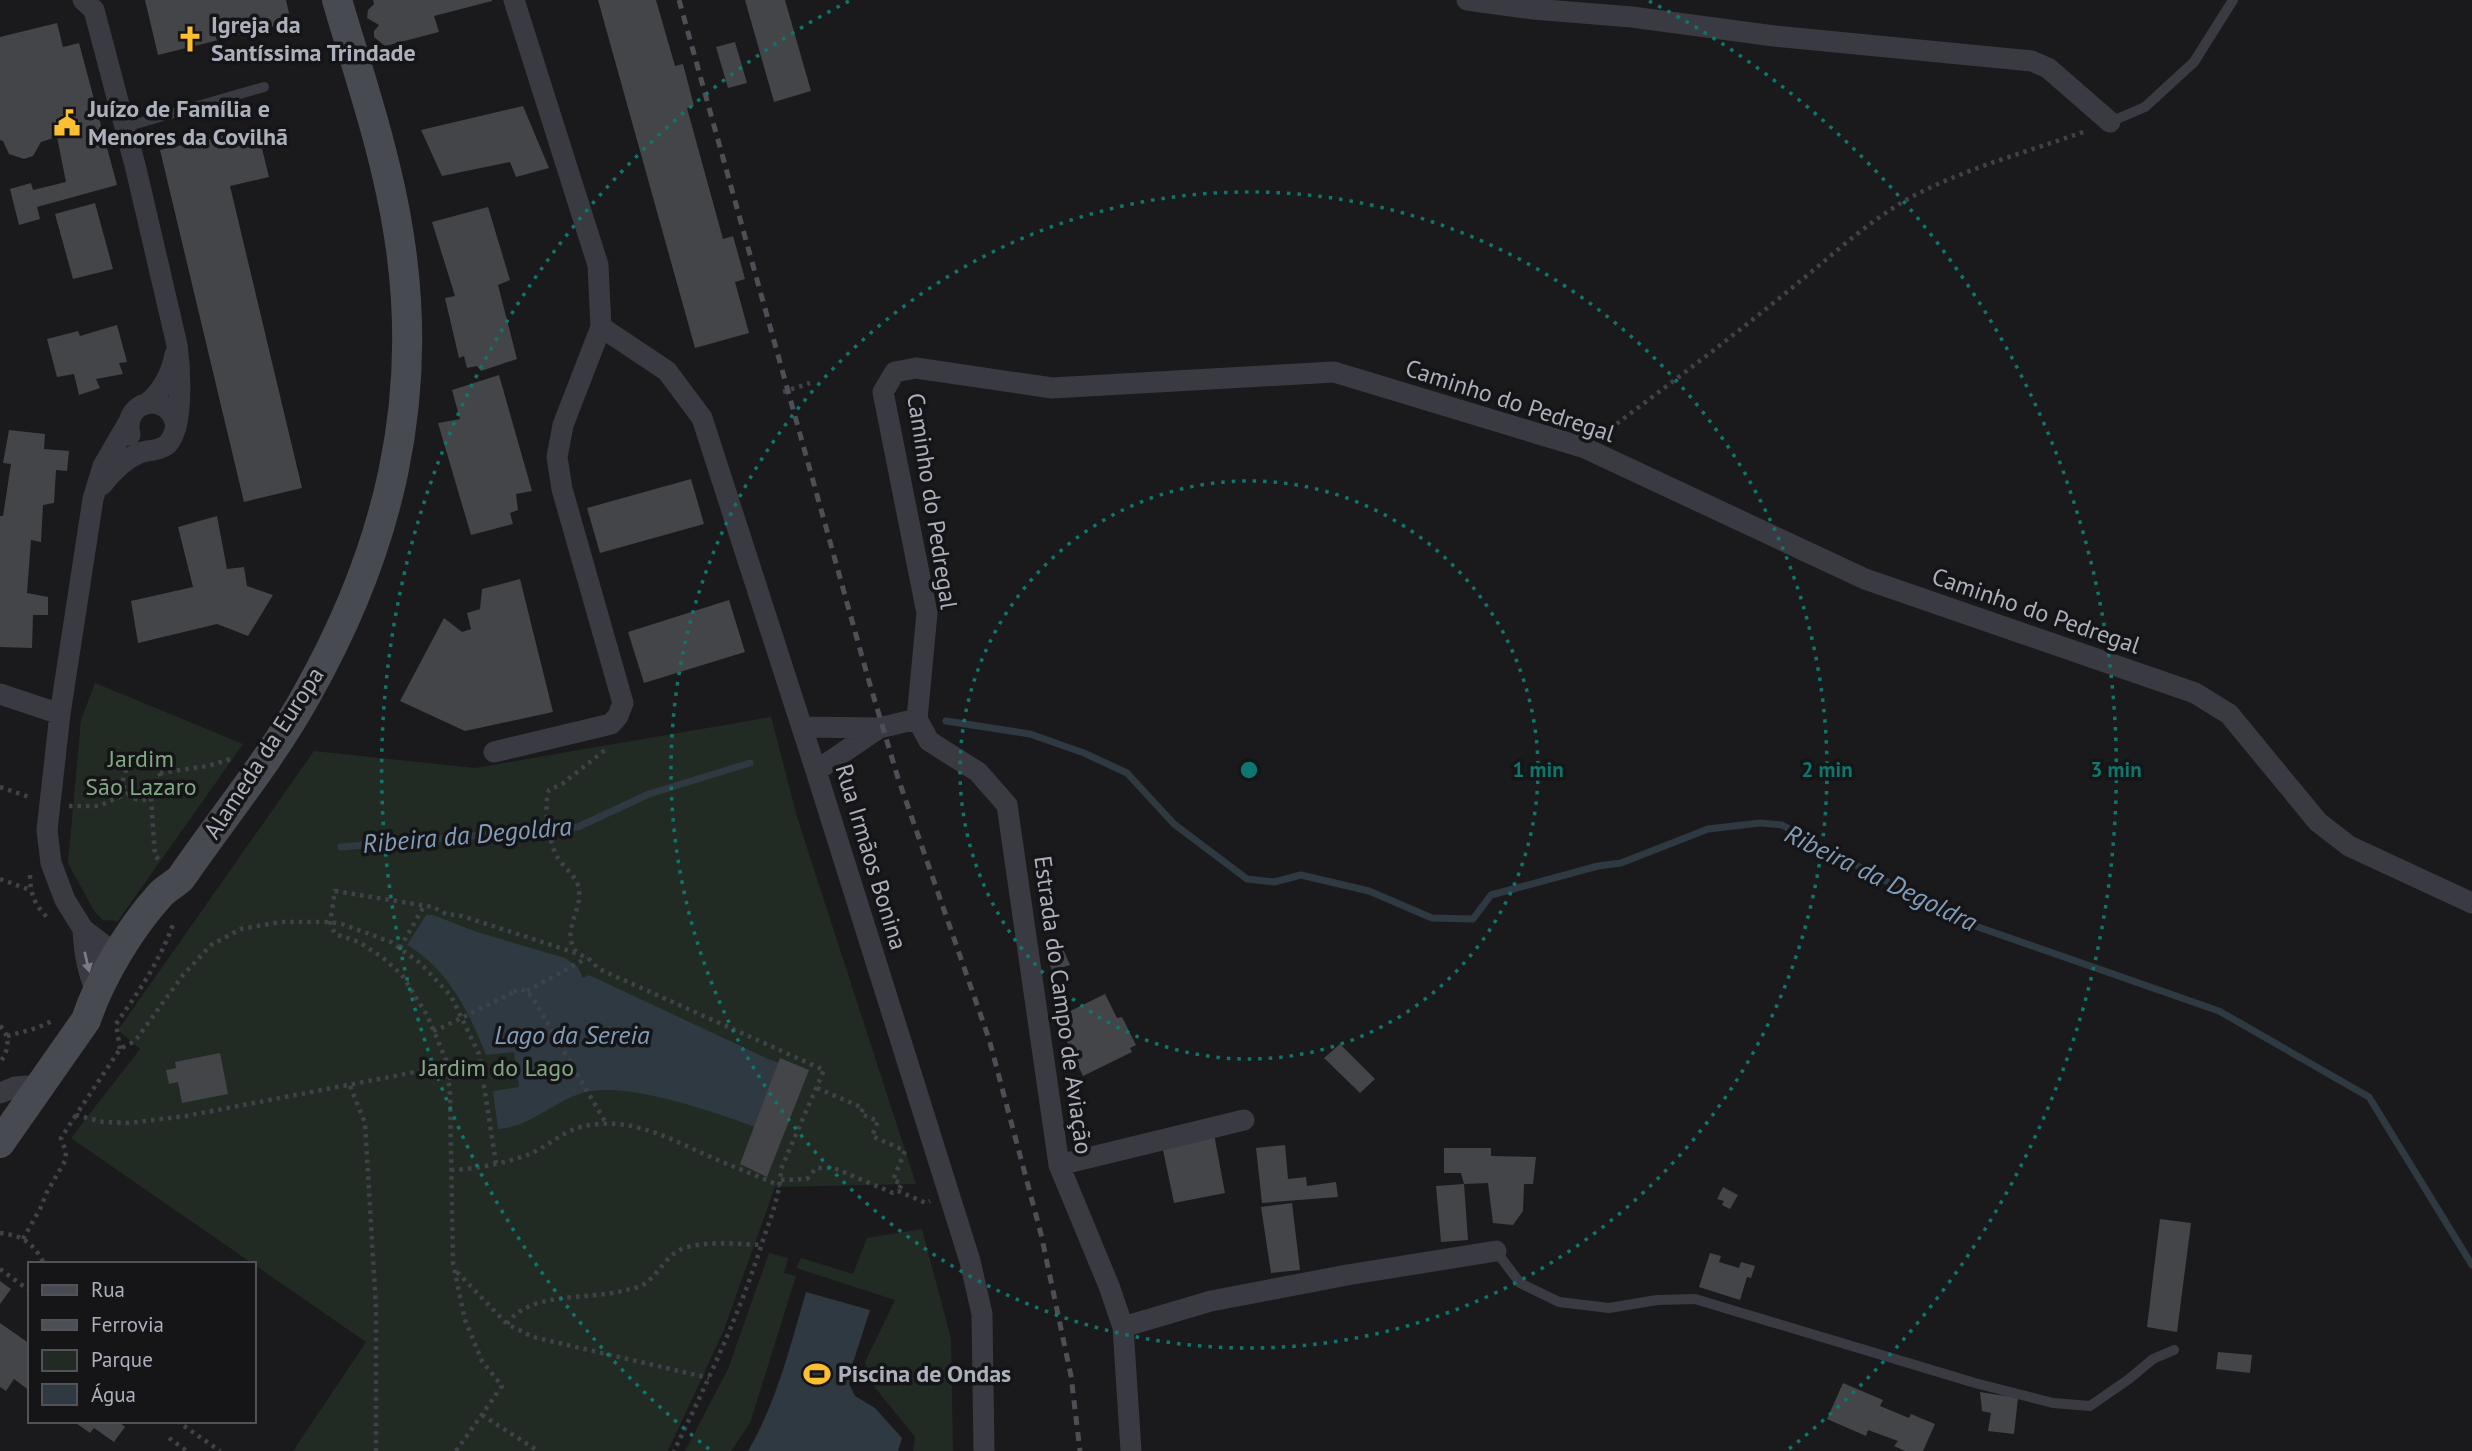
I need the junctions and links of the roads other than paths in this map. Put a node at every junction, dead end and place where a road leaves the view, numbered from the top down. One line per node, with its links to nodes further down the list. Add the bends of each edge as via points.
1 (83, 0): 8 (street, via 94,10)
2 (337, 0): 23 (main road, Alameda da Europa, via 372,117 399,237 407,363 397,456 367,566 306,696 264,763)
3 (514, 0): 9 (street, via 598,265)
4 (1467, 0): 7 (street, via 2032,61 2048,68)
5 (2233, 0): 7 (lane, via 2194,62 2145,107)
6 (264, 88): 8 (lane)
7 (2110, 122)
8 (125, 127): 10 (street)
9 (601, 327): 19 (street, Rua Irmãos Bonina, via 667,371 702,418); 21 (street, via 563,425 557,457 623,703 611,724)
10 (177, 345): 11 (street, via 165,382); 13 (street, via 181,371)
11 (146, 404): 12 (street); 13 (street, via 167,408)
12 (128, 423): 14 (street, via 135,444); 15 (street, via 103,466)
13 (176, 428): 14 (street, via 170,442)
14 (149, 451): 15 (street, via 123,463)
15 (93, 499): 17 (street)
16 (0, 694): 17 (street)
17 (60, 714): 25 (street, via 47,830 51,863 65,900)
18 (917, 719): 20 (street); 24 (street, Caminho do Pedregal, via 927,613 883,392 895,372 916,368 1052,388 1334,372 1585,448 1865,579 2194,693 2229,714 2318,822 2348,846); 32 (street, Estrada do Campo de Aviação, via 929,741 978,772 1007,805)
19 (802, 727): 20 (street); 22 (street, Rua Irmãos Bonina)
20 (879, 728): 22 (street)
21 (494, 752)
22 (816, 771): 36 (street, Rua Irmãos Bonina, via 970,1261 982,1314)
23 (168, 877): 26 (main road, Alameda da Europa); 27 (main road, Alameda da Europa, via 171,898 104,1014)
24 (2472, 903)
25 (83, 929): 26 (street, via 110,940); 27 (street, via 104,944)
26 (128, 939): 27 (main road, Alameda da Europa)
27 (98, 994): 28 (main road, Alameda da Europa)
28 (42, 1084): 29 (street); 31 (main road, Alameda da Europa)
29 (0, 1093)
30 (1244, 1120): 32 (street)
31 (0, 1143)
32 (1059, 1165): 34 (street, Estrada do Campo de Aviação)
33 (1496, 1251): 34 (street, via 1211,1301); 35 (lane, via 1520,1283 1559,1302 1609,1308 1695,1299 2053,1403 2090,1406 2153,1359)
34 (1124, 1326): 37 (street, Estrada do Campo de Aviação)
35 (2174, 1350)
36 (984, 1451)
37 (1131, 1451)

